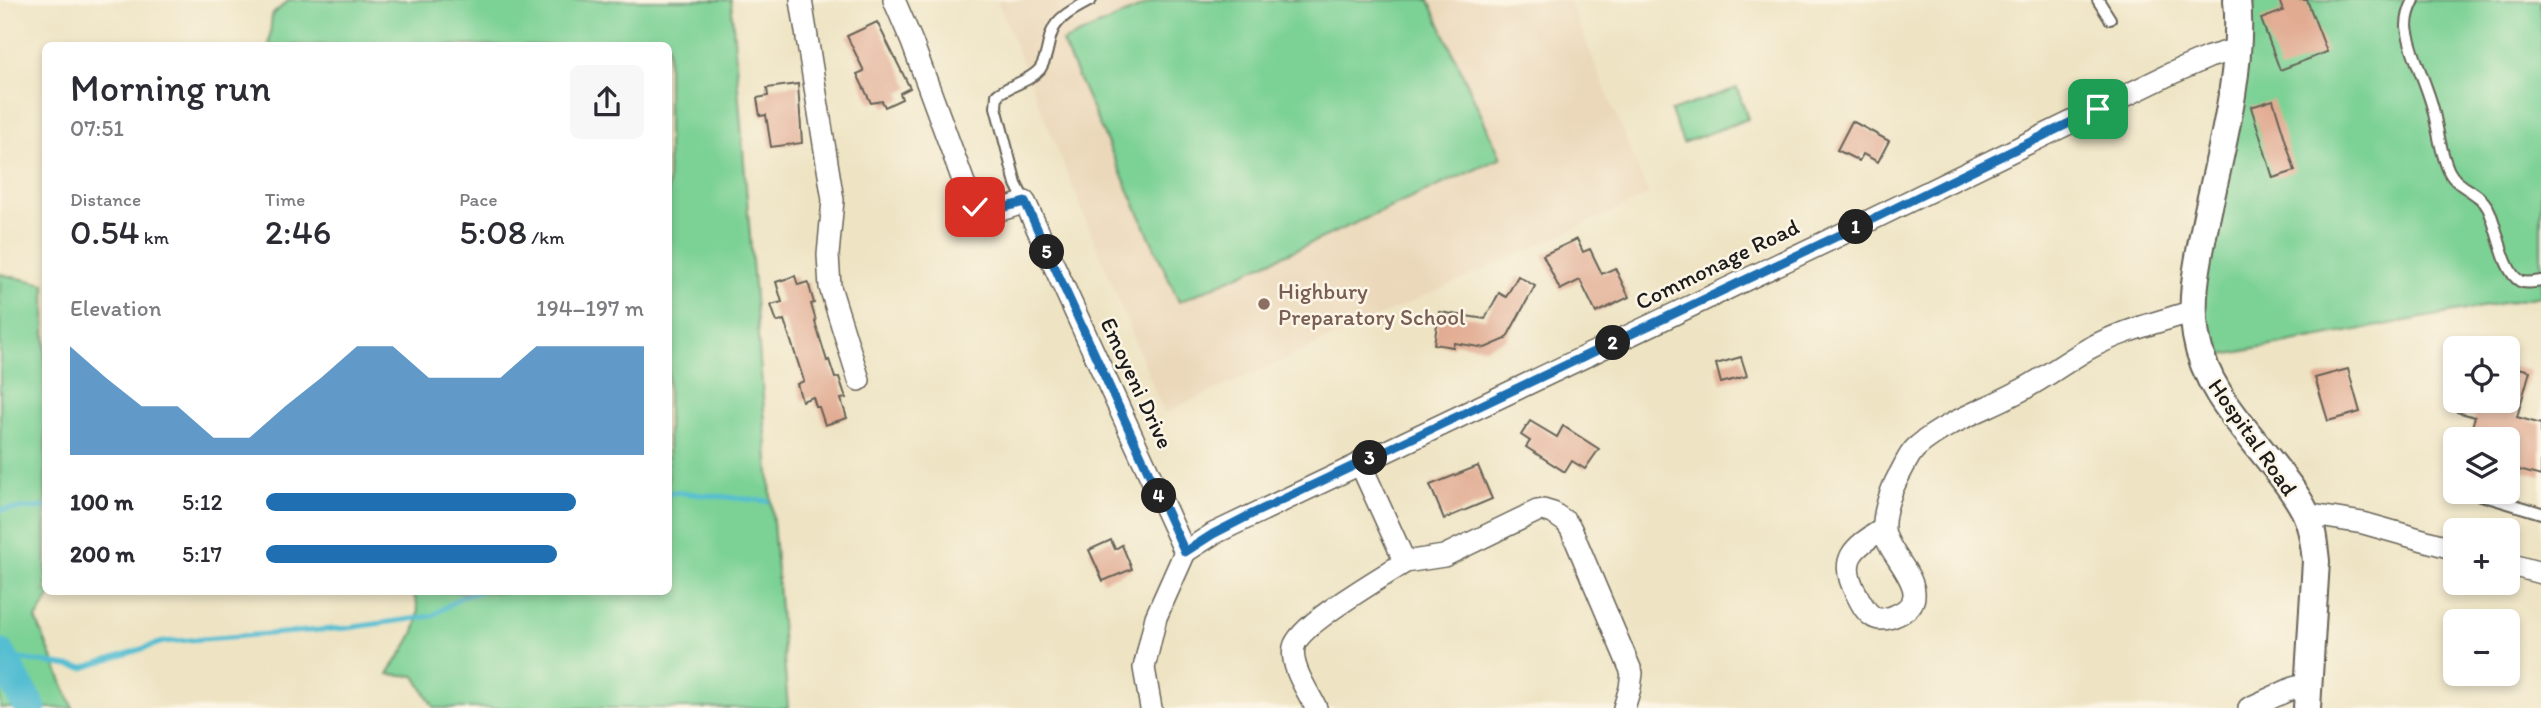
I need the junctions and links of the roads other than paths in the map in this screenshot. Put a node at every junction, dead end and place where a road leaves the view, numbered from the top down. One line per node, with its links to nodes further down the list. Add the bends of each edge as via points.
1 (801, 0): 12 (street, via 833,200 830,287)
2 (894, 0): 9 (street, via 971,202 989,211)
3 (1091, 0): 9 (lane, via 1056,25 1048,53 1035,73 999,93 995,100 1016,184)
4 (2098, 0): 7 (lane)
5 (2237, 0): 8 (street, Hospital Road)
6 (2414, 0): 10 (lane, via 2407,26 2450,173 2457,183 2482,198 2516,278)
7 (2110, 19)
8 (2237, 49): 11 (street, Hospital Road, via 2198,259); 13 (street, Commonage Road, via 2170,74)
9 (1025, 202): 19 (street, Emoyeni Drive)
10 (2541, 281)
11 (2193, 311): 16 (street, Hospital Road, via 2201,359 2220,396); 17 (street, via 2090,348 2049,376 1916,447 1895,484)
12 (859, 380)
13 (1360, 463): 19 (street, Commonage Road); 20 (street)
14 (2511, 504): 15 (lane)
15 (2541, 513)
16 (2306, 514): 18 (street, via 2363,523); 23 (street, Hospital Road, via 2316,561)
17 (1884, 529)
18 (2443, 546)
19 (1185, 552): 24 (street, via 1149,644 1144,668)
20 (1405, 562): 25 (street, via 1297,638 1294,657); 26 (street, via 1444,556 1536,511 1562,518 1571,528 1632,673)
21 (2520, 567): 22 (street)
22 (2541, 573)
23 (2308, 696): 27 (street, via 2293,688)
24 (1151, 708)
25 (1316, 708)
26 (1624, 708)
27 (2249, 708)

